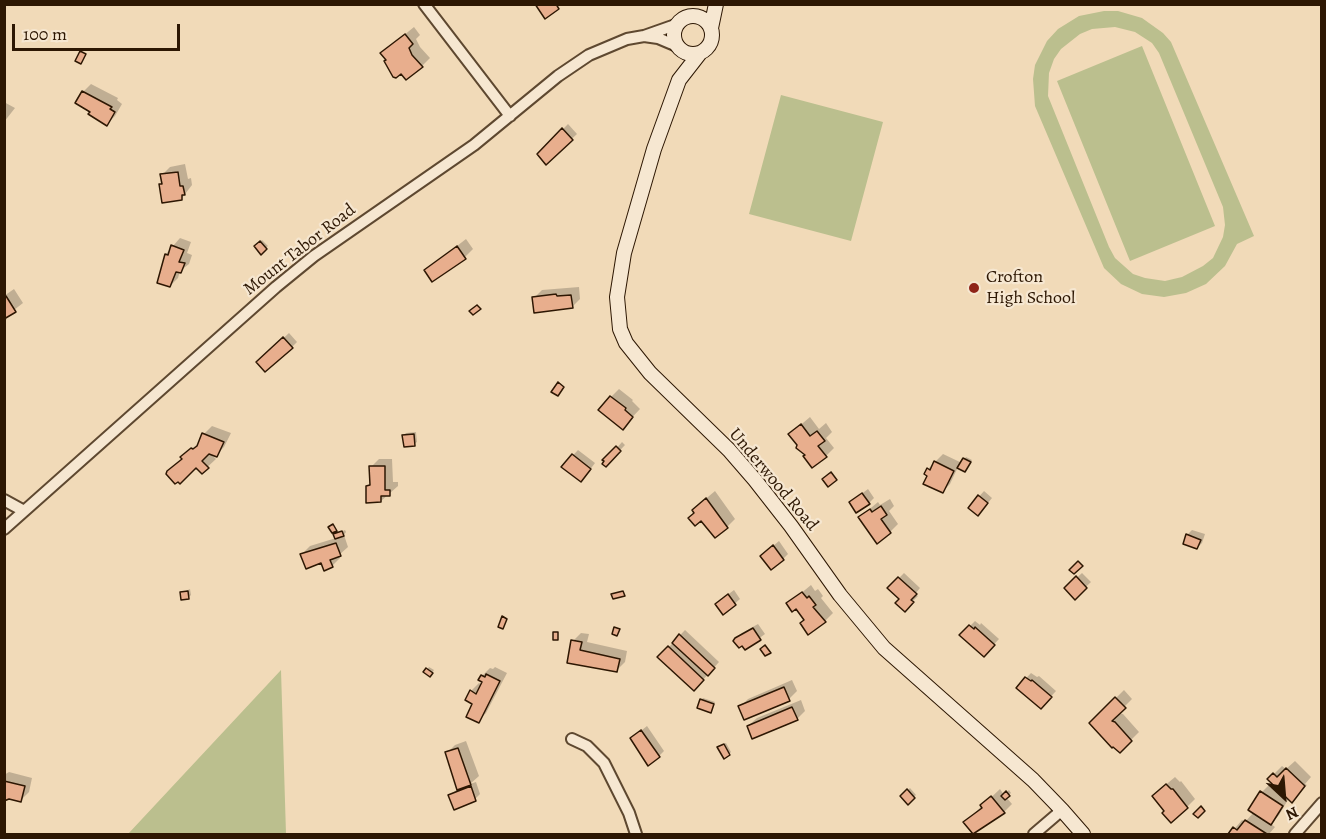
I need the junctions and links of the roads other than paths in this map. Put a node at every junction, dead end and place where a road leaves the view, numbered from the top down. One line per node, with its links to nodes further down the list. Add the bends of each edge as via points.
1 (424, 4): 10 (street)
2 (701, 4): 4 (street)
3 (716, 4): 5 (street)
4 (684, 20): 5 (street, via 703,18); 6 (street, Mount Tabor Road); 7 (street, via 674,35)
5 (711, 28): 8 (street, via 710,46)
6 (644, 36): 7 (street); 10 (street, Mount Tabor Road, via 589,55)
7 (678, 47): 8 (street, via 688,54); 9 (street, Underwood Road)
8 (700, 53): 9 (street, Underwood Road)
9 (679, 80): 16 (street, Underwood Road, via 654,149 619,278 617,314 626,343 650,373 755,480 884,648)
10 (510, 116): 12 (street, Mount Tabor Road, via 291,274)
11 (4, 500): 12 (street)
12 (24, 511): 13 (street, Mount Tabor Road)
13 (4, 529)
14 (572, 739): 17 (street, via 587,746 604,763)
15 (1322, 804): 20 (street)
16 (1062, 810): 18 (street); 19 (street, Underwood Road)
17 (636, 834)
18 (1034, 834)
19 (1083, 834)
20 (1295, 834)

